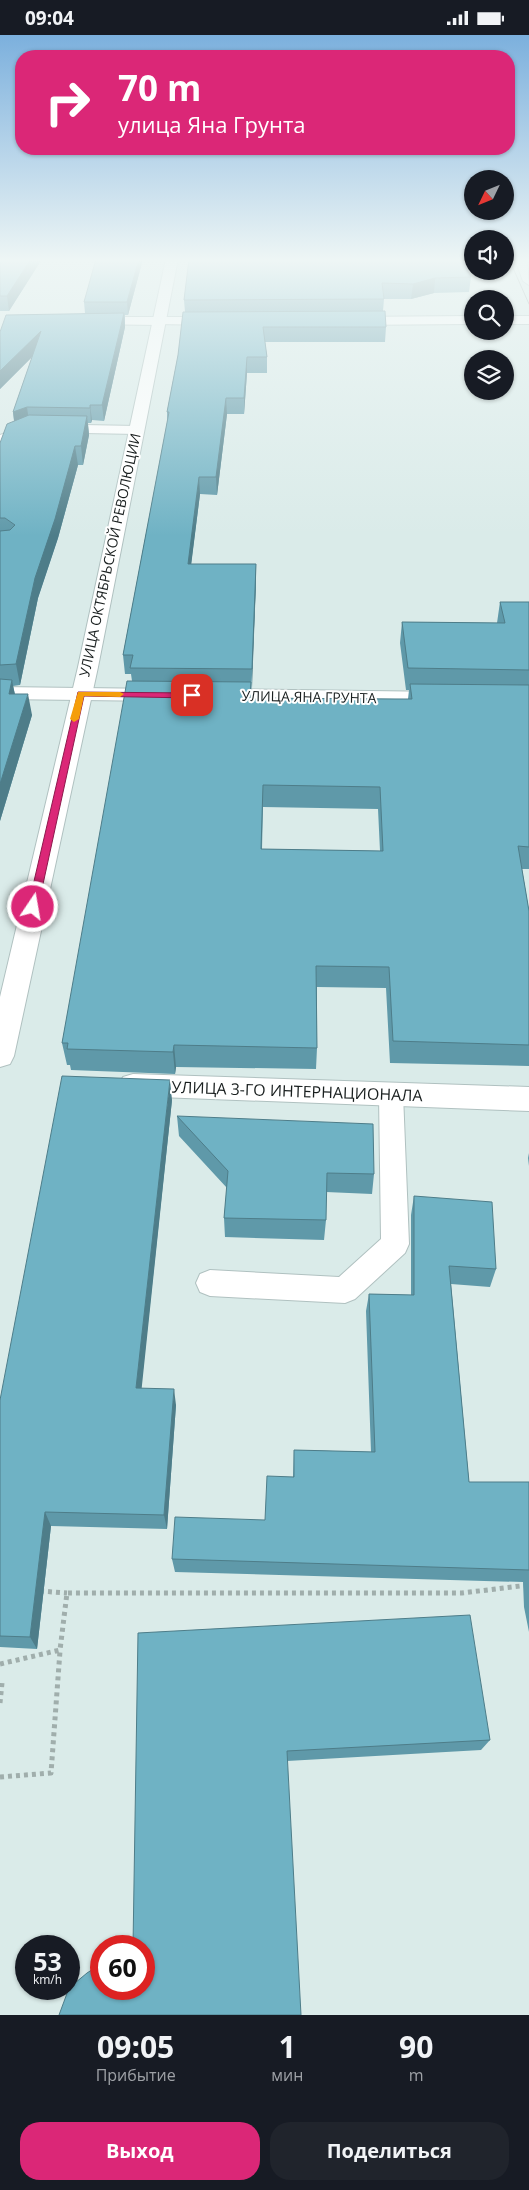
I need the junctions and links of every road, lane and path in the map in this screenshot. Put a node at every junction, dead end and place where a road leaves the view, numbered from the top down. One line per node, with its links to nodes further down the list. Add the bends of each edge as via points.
1 (153, 351): 2 (main road, УЛИЦА ОКТЯБРЬСКОЙ РЕВОЛЮЦИИ)
2 (137, 429): 3 (lane, via 29,428); 5 (main road, УЛИЦА ОКТЯБРЬСКОЙ РЕВОЛЮЦИИ)
3 (0, 440)
4 (0, 693): 5 (main road, УЛИЦА ЯНА ГРУНТА)
5 (81, 694): 6 (main road, УЛИЦА ЯНА ГРУНТА); 7 (main road, УЛИЦА ОКТЯБРЬСКОЙ РЕВОЛЮЦИИ)
6 (460, 698)
7 (0, 1056)
8 (104, 1085): 9 (main road, УЛИЦА 3-ГО ИНТЕРНАЦИОНАЛА)
9 (391, 1094): 10 (main road, УЛИЦА 3-ГО ИНТЕРНАЦИОНАЛА); 11 (lane, via 395,1244 345,1290)
10 (529, 1099)
11 (210, 1283)
12 (529, 1585): 14 (path, via 462,1593)
13 (38, 1591): 14 (path)
14 (67, 1593): 15 (path)
15 (60, 1651): 16 (path); 19 (path, via 51,1773)
16 (0, 1664)
17 (2, 1683): 18 (path)
18 (0, 1703)
19 (0, 1777)

